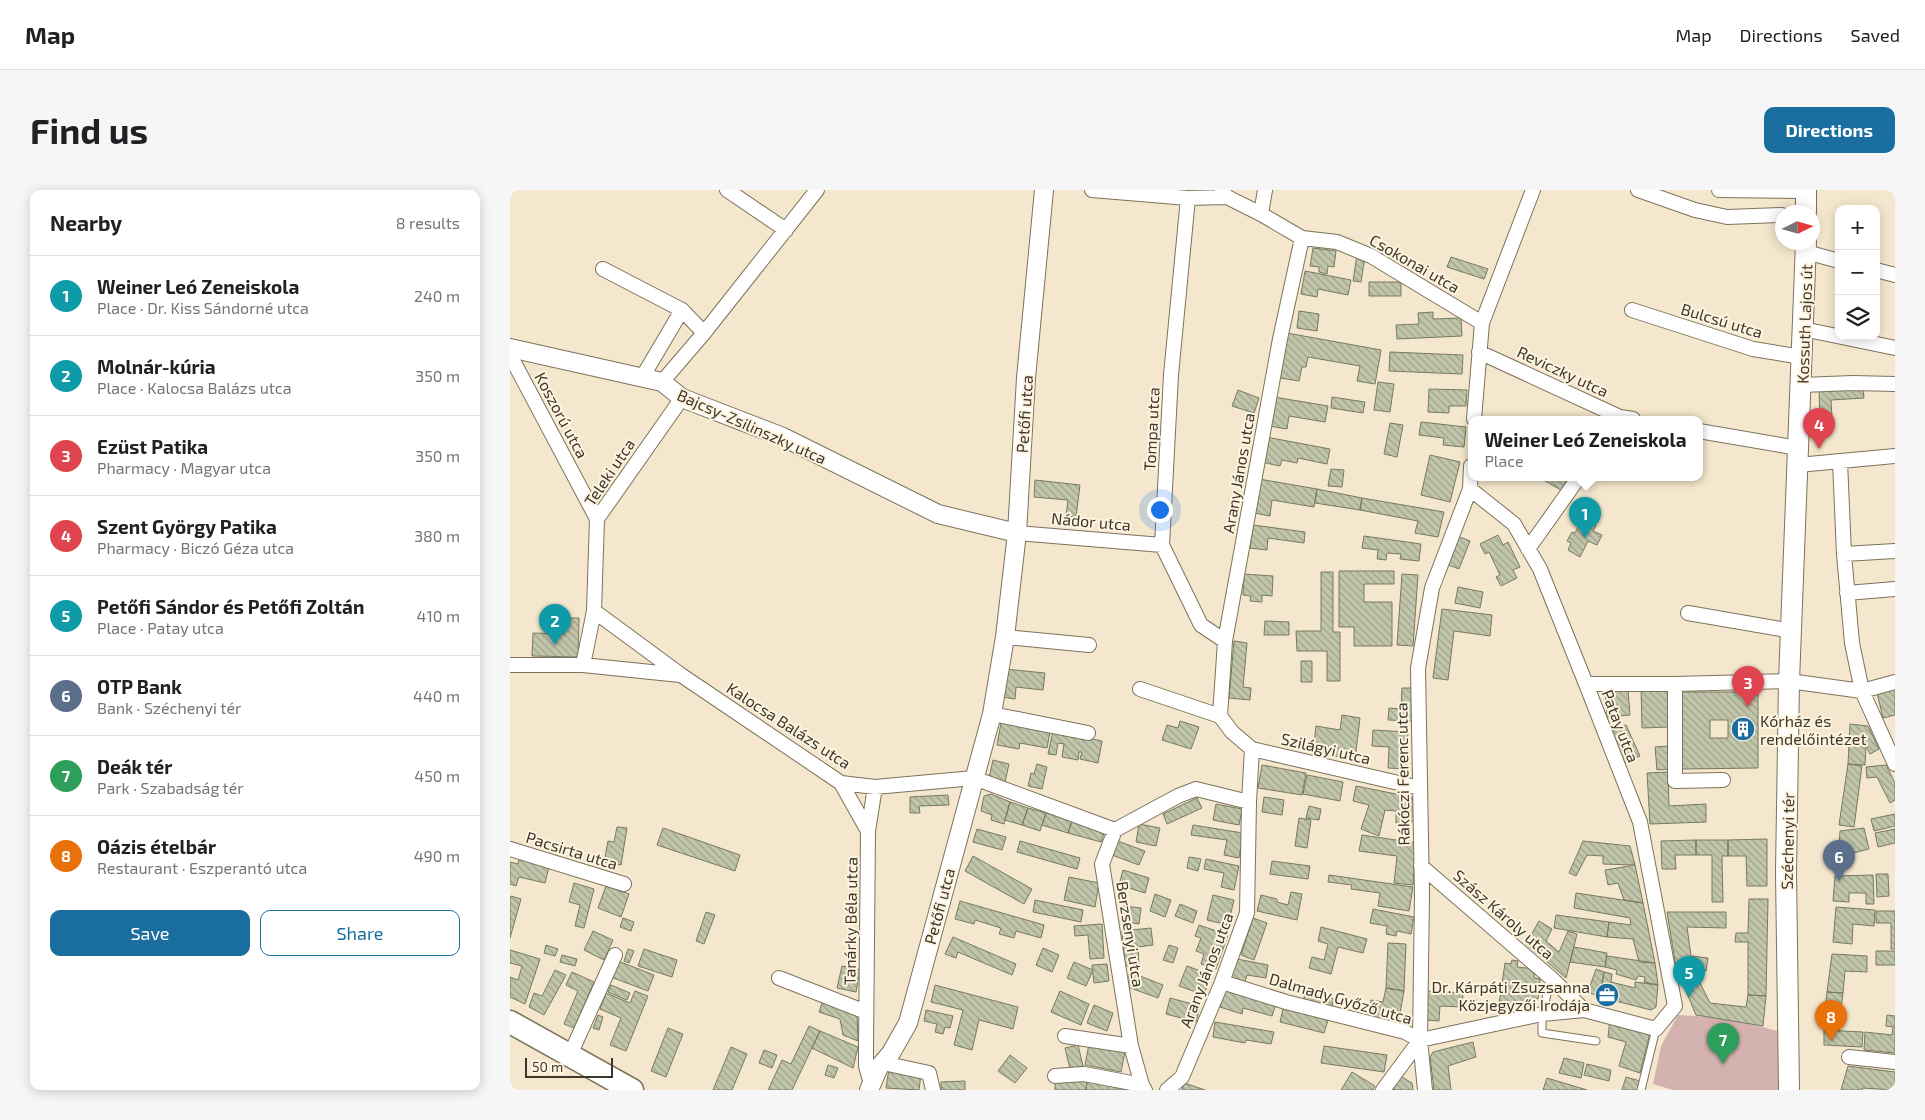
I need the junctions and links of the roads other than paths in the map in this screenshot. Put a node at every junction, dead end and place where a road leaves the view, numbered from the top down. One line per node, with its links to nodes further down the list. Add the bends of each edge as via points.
1 (727, 190): 15 (street)
2 (817, 190): 15 (street)
3 (1044, 190): 48 (street, Petőfi utca, via 1026,378)
4 (1092, 190): 11 (street)
5 (1265, 190): 13 (street)
6 (1533, 190): 25 (street)
7 (1638, 190): 14 (street, via 1726,217)
8 (1719, 190): 9 (street)
9 (1806, 191): 12 (main road)
10 (1224, 193): 11 (street); 13 (street, Csokonai utca)
11 (1188, 198): 49 (street, Tompa utca, via 1171,375)
12 (1806, 205)
13 (1261, 214): 16 (street, Csokonai utca)
14 (1775, 215)
15 (786, 230): 27 (street)
16 (1302, 238): 25 (street, Csokonai utca, via 1337,242 1371,256); 59 (street, Arany János utca, via 1278,349)
17 (1806, 250): 26 (main road, Kossuth Lajos út)
18 (1813, 250): 19 (street)
19 (1835, 259)
20 (602, 269): 23 (street)
21 (1880, 271): 22 (street)
22 (1895, 275)
23 (682, 310): 27 (street); 33 (street)
24 (1632, 310): 32 (street, Bulcsú utca, via 1753,349)
25 (1482, 323): 30 (street)
26 (1803, 329): 29 (street); 32 (main road, Kossuth Lajos út)
27 (704, 333): 34 (street)
28 (510, 348): 33 (street, Bajcsy-Zsilinszky utca)
29 (1895, 348)
30 (1479, 352): 38 (street); 39 (street, Reviczky utca)
31 (510, 355): 47 (street, Koszorú utca)
32 (1802, 357): 36 (main road, Kossuth Lajos út)
33 (643, 376): 34 (street, Bajcsy-Zsilinszky utca)
34 (662, 382): 37 (street, Bajcsy-Zsilinszky utca)
35 (1895, 384): 36 (street)
36 (1801, 385): 42 (main road, Kossuth Lajos út)
37 (682, 398): 47 (street, Teleki utca); 48 (street, Bajcsy-Zsilinszky utca, via 783,437 938,514)
38 (1474, 416)
39 (1618, 416)
40 (1703, 432): 42 (street)
41 (1895, 456): 43 (street)
42 (1798, 457): 43 (street); 57 (main road, Széchenyi tér)
43 (1840, 460): 52 (street)
44 (1470, 481): 46 (street, Rákóczi Ferenc utca)
45 (1576, 481): 50 (street)
46 (1470, 489): 50 (street, Patay utca, via 1514,524); 79 (street, Rákóczi Ferenc utca, via 1432,588 1418,668)
47 (597, 519): 55 (street, Teleki utca)
48 (1017, 533): 49 (street, Nádor utca); 58 (street, Petőfi utca)
49 (1162, 545): 59 (street, Tompa utca, via 1201,625)
50 (1528, 549): 66 (street, Patay utca, via 1540,569)
51 (1895, 551): 52 (street)
52 (1844, 554): 54 (street)
53 (1895, 589): 54 (street)
54 (1847, 593): 69 (street, via 1852,643)
55 (594, 611): 62 (street, Teleki utca); 63 (street, Kalocsa Balázs utca)
56 (1688, 612): 57 (street)
57 (1792, 631): 64 (main road, Széchenyi tér)
58 (1005, 637): 60 (street); 70 (street, Petőfi utca)
59 (1225, 641): 71 (street, Arany János utca)
60 (1089, 645)
61 (510, 665): 62 (street, Kalocsa Balázs utca)
62 (583, 665): 63 (street, Kalocsa Balázs utca)
63 (681, 675): 77 (street, Kalocsa Balázs utca)
64 (1789, 681): 67 (street); 69 (street); 112 (main road, Széchenyi tér, via 1786,872)
65 (1895, 682): 69 (street)
66 (1586, 684): 67 (street); 94 (street, Patay utca, via 1640,822 1675,1006)
67 (1675, 684): 76 (street, via 1675,782)
68 (1140, 689): 71 (street)
69 (1862, 691): 74 (street)
70 (992, 714): 72 (street); 75 (street, Petőfi utca)
71 (1220, 716): 73 (street, via 1232,732)
72 (1088, 733)
73 (1252, 749): 79 (street, Szilágyi utca); 80 (street, Arany János utca)
74 (1895, 764)
75 (974, 778): 78 (street, Kalocsa Balázs utca); 81 (street); 102 (street, Petőfi utca, via 908,1023)
76 (1723, 780)
77 (841, 782): 78 (street, Kalocsa Balázs utca); 82 (street, Tanárky Béla utca)
78 (875, 787): 82 (street, Tanárky Béla utca)
79 (1420, 788): 84 (street, Rákóczi Ferenc utca)
80 (1249, 802): 81 (street, via 1196,789); 89 (street, Arany János utca, via 1247,913)
81 (1115, 830): 98 (street, Berzsenyi utca, via 1102,864)
82 (868, 831): 91 (street, Tanárky Béla utca)
83 (510, 849): 85 (street, Pacsirta utca)
84 (1421, 866): 88 (street, Szász Károly utca); 96 (street, Rákóczi Ferenc utca)
85 (624, 884)
86 (615, 955): 99 (street)
87 (780, 978): 91 (street, Tanárky Béla utca)
88 (1551, 978): 90 (street, Szász Károly utca); 92 (lane)
89 (1222, 982): 96 (street, Dalmady Győző utca, via 1405,1032); 108 (street, Arany János utca, via 1182,1077)
90 (1584, 1010): 92 (street, Dalmady Győző utca); 94 (street, Dalmady Győző utca)
91 (866, 1012): 104 (street, Tanárky Béla utca, via 866,1066)
92 (1542, 1014): 96 (street, Dalmady Győző utca); 97 (lane, via 1542,1033)
93 (510, 1022): 99 (main road)
94 (1656, 1029): 111 (lane)
95 (1066, 1036): 98 (street)
96 (1420, 1040): 109 (street); 110 (street, Rákóczi Ferenc utca)
97 (1596, 1041)
98 (1131, 1046): 105 (street, Berzsenyi utca)
99 (570, 1055): 106 (main road)
100 (1849, 1057): 101 (street)
101 (1895, 1062)
102 (883, 1063): 104 (street, Petőfi utca); 107 (street, via 929,1073)
103 (1056, 1076): 105 (street, Berzsenyi utca, via 1084,1074)
104 (870, 1087)
105 (1144, 1088)
106 (632, 1090)
107 (933, 1090)
108 (1167, 1090)
109 (1383, 1090)
110 (1425, 1090)
111 (1641, 1090)
112 (1788, 1090)

